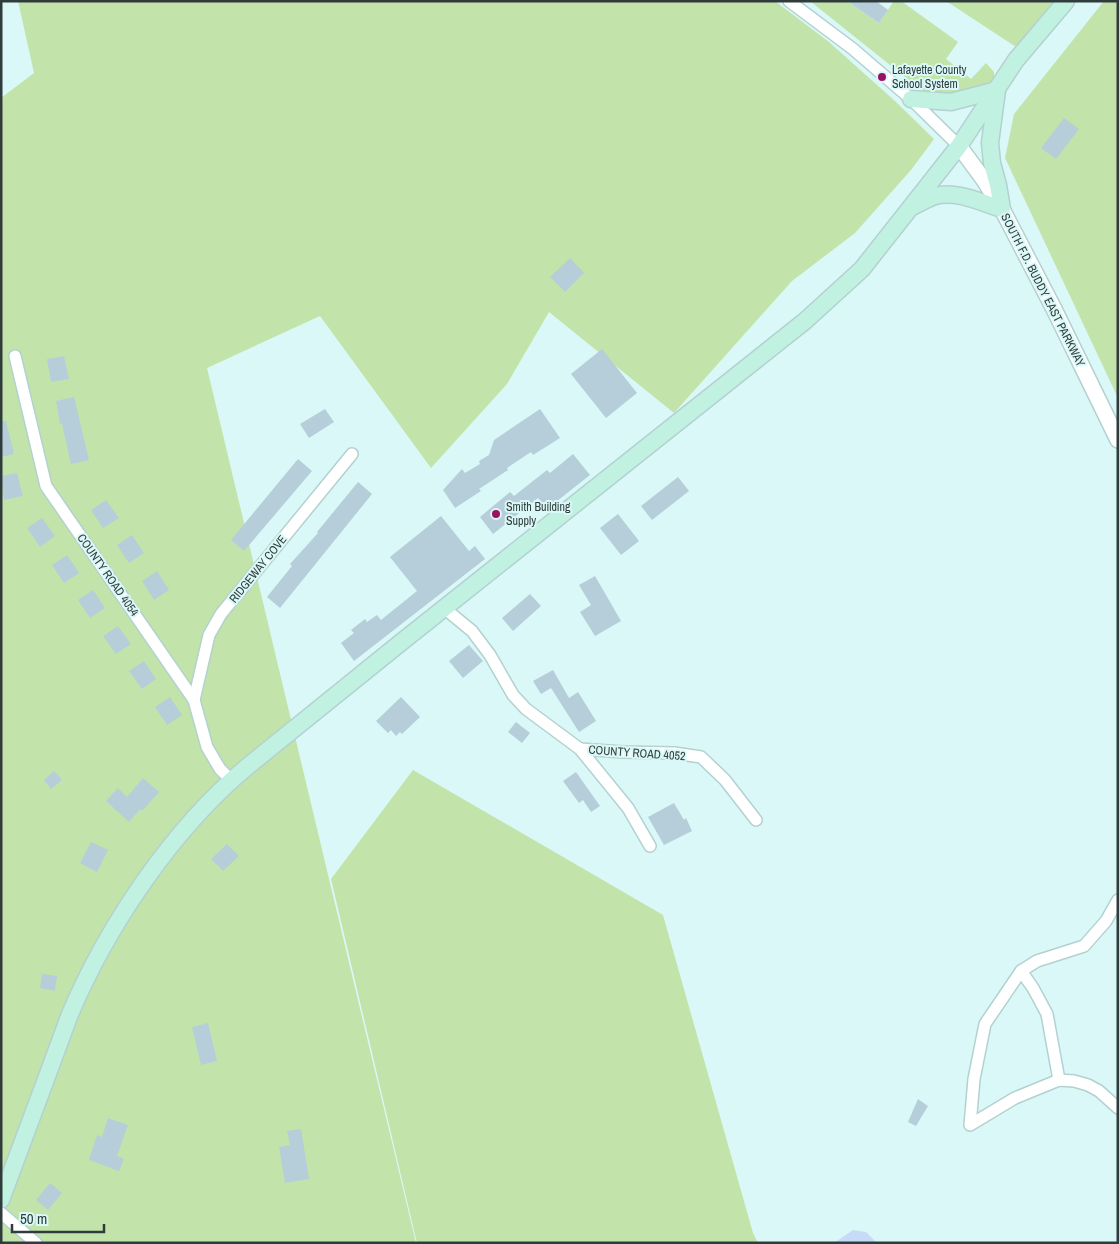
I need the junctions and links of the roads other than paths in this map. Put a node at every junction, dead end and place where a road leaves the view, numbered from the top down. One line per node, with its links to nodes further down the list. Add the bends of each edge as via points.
1 (790, 1): 4 (street, via 854,49)
2 (1066, 1): 3 (main road, via 1016,60)
3 (997, 90): 4 (main road, via 952,102); 5 (main road); 7 (main road, via 990,143)
4 (911, 99): 5 (street)
5 (959, 146): 6 (main road); 7 (street, SOUTH F.D. BUDDY EAST PARKWAY)
6 (910, 208): 7 (main road, via 936,196 950,195); 11 (main road, via 862,269 806,320)
7 (1002, 209): 9 (street, SOUTH F.D. BUDDY EAST PARKWAY)
8 (15, 356): 12 (street, COUNTY ROAD 4054, via 46,486)
9 (1118, 440)
10 (352, 454): 12 (street, RIDGEWAY COVE, via 221,614 209,635)
11 (444, 608): 13 (street, COUNTY ROAD 4052, via 472,630 513,695 526,709); 14 (main road)
12 (194, 700): 14 (street, COUNTY ROAD 4054, via 208,747 220,769)
13 (580, 749): 15 (street, COUNTY ROAD 4052, via 674,753 701,758 726,780); 16 (street, COUNTY ROAD 4052, via 628,808)
14 (231, 780): 21 (main road, via 151,870 97,958 70,1014)
15 (756, 820)
16 (650, 846)
17 (1118, 900): 18 (street, via 1106,921 1084,946 1037,961)
18 (1021, 971): 19 (street, via 1047,1014); 19 (street, via 985,1024 974,1079 970,1125 1015,1098)
19 (1059, 1080): 20 (street, via 1074,1081 1099,1090)
20 (1118, 1108)
21 (1, 1200)
22 (1, 1213): 23 (street)
23 (36, 1243)

